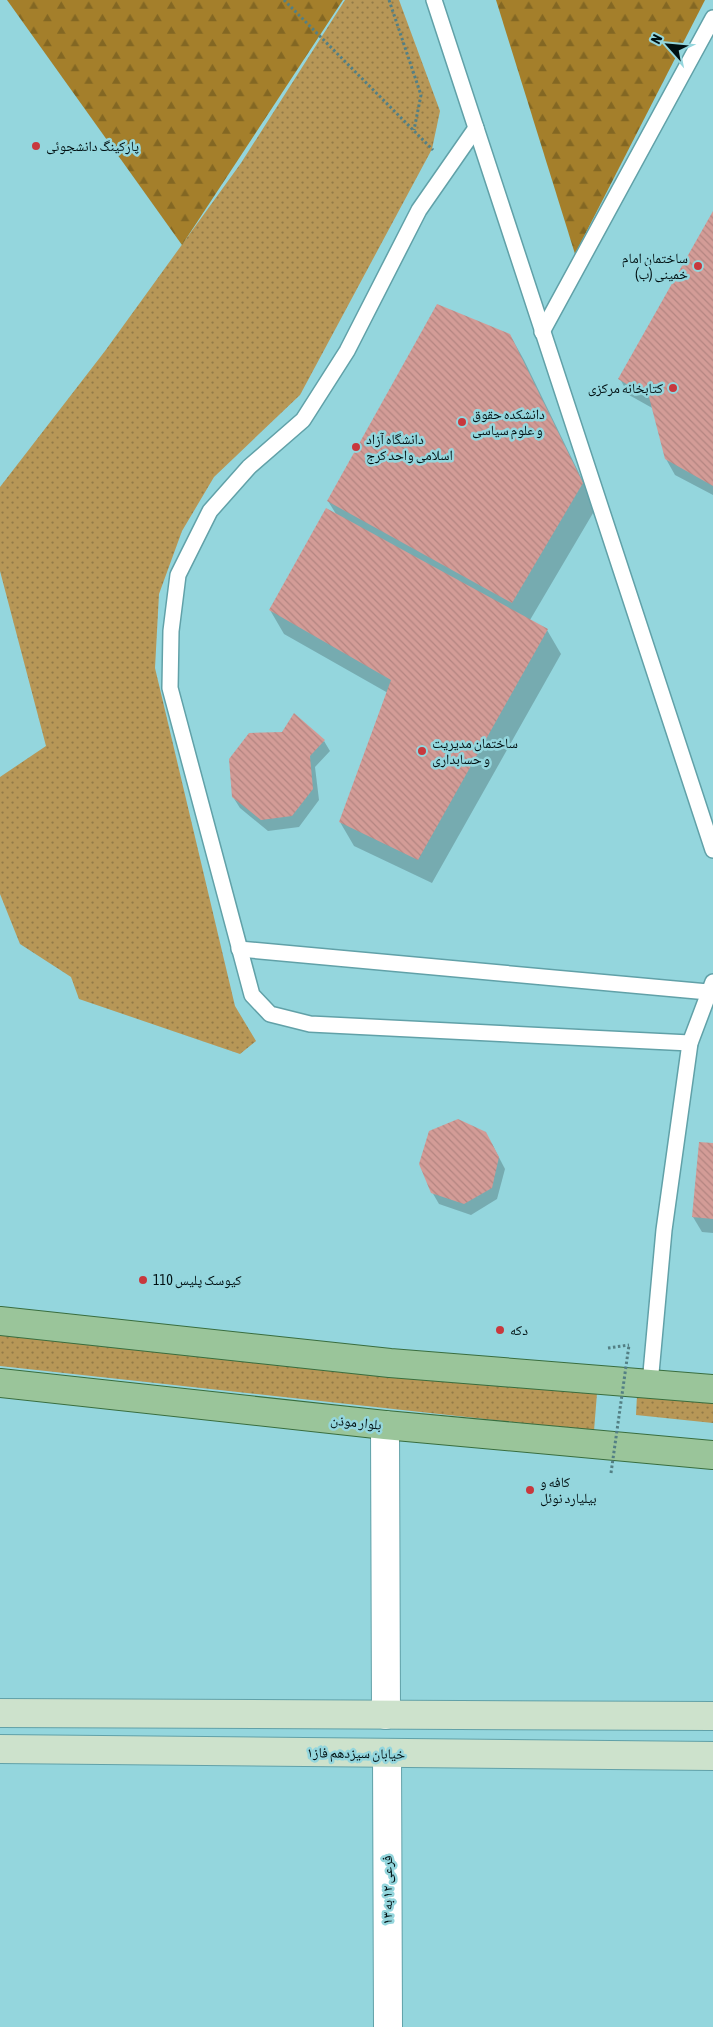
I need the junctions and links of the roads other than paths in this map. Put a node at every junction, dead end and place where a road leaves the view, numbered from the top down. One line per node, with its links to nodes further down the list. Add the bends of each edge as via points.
1 (434, 0): 3 (lane)
2 (713, 18): 4 (lane)
3 (476, 128): 4 (lane); 6 (lane, via 419,210 347,352 303,420 249,467 210,511 178,575 171,630 170,688)
4 (542, 332): 5 (lane)
5 (713, 850)
6 (239, 949): 7 (lane); 8 (lane, via 252,995 270,1014 310,1024)
7 (710, 987): 8 (lane)
8 (690, 1043): 11 (lane, via 664,1230)
9 (0, 1321): 11 (main road, via 390,1362)
10 (0, 1383): 13 (main road, بلوار موذن)
11 (650, 1384): 12 (main road)
12 (713, 1389)
13 (385, 1426): 14 (main road, بلوار موذن); 16 (street)
14 (713, 1455)
15 (0, 1713): 16 (main road)
16 (386, 1715): 17 (main road)
17 (713, 1716)
18 (0, 1749): 19 (main road, خیابان سیزدهم فاز۱)
19 (387, 1753): 20 (main road, خیابان سیزدهم فاز۱); 21 (street, فرعی ۱۲ به ۱۳)
20 (713, 1756)
21 (388, 2027)

